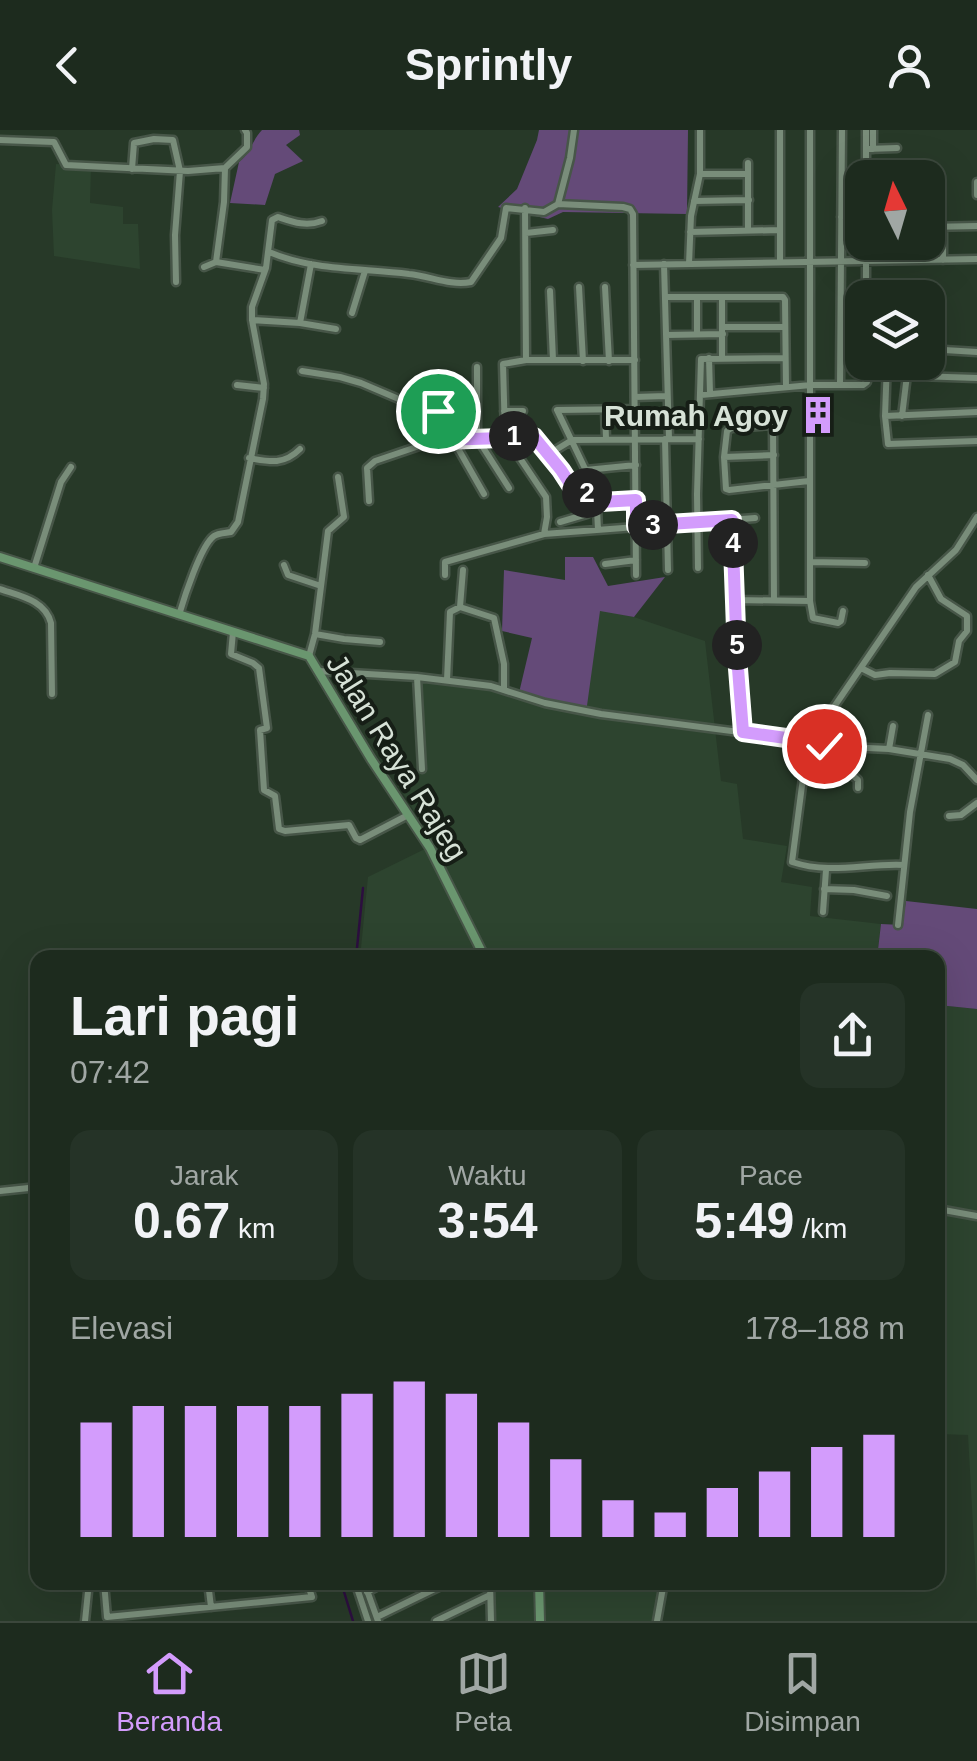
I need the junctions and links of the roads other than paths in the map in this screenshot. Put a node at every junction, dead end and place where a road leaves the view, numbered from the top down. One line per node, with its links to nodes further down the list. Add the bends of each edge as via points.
1 (10, 130): 10 (street)
2 (134, 130): 11 (street)
3 (245, 130): 16 (street, via 247,148)
4 (574, 130): 25 (street)
5 (700, 130): 19 (street)
6 (780, 130): 34 (street)
7 (810, 130): 41 (street)
8 (842, 130): 27 (street)
9 (870, 130): 13 (street)
10 (4, 140): 17 (street, via 54,142 66,165)
11 (134, 143): 17 (street); 18 (street, via 173,140)
12 (896, 148): 13 (street)
13 (870, 149): 14 (street)
14 (868, 160)
15 (748, 163): 20 (street)
16 (225, 168): 18 (street); 43 (street)
17 (132, 169): 18 (street)
18 (180, 171): 54 (street)
19 (700, 174): 20 (street); 23 (street)
20 (748, 174): 24 (street)
21 (977, 182): 22 (street)
22 (977, 195)
23 (694, 200): 24 (street); 35 (street)
24 (748, 200): 33 (street)
25 (558, 204): 26 (street, via 544,212); 49 (street, via 630,208)
26 (525, 208): 36 (street); 52 (street, via 505,210 501,238 471,282)
27 (841, 217): 28 (street); 45 (street)
28 (845, 217)
29 (322, 222): 37 (street, via 274,218)
30 (977, 226): 31 (street)
31 (945, 227)
32 (553, 230): 36 (street)
33 (748, 230): 34 (street); 35 (street)
34 (779, 230): 44 (street)
35 (690, 232): 48 (street)
36 (526, 233): 74 (street)
37 (269, 252): 46 (street); 51 (street)
38 (977, 259): 40 (street)
39 (943, 260): 42 (street)
40 (945, 260)
41 (811, 261): 44 (street); 45 (street); 87 (street)
42 (866, 261): 45 (street); 53 (street)
43 (216, 262): 50 (street); 51 (street)
44 (780, 262): 48 (street)
45 (840, 262): 88 (street)
46 (311, 264): 52 (street); 63 (street)
47 (664, 264): 48 (street); 49 (street); 58 (street)
48 (689, 264)
49 (633, 265): 76 (street)
50 (204, 267)
51 (265, 270): 62 (street)
52 (365, 271): 61 (street)
53 (866, 280)
54 (176, 282)
55 (606, 287): 78 (street)
56 (580, 288): 77 (street)
57 (550, 290): 75 (street)
58 (666, 297): 59 (street); 68 (street)
59 (697, 297): 60 (street); 67 (street)
60 (722, 297): 64 (street, via 780,296); 66 (street)
61 (352, 313)
62 (252, 320): 63 (street); 90 (street)
63 (300, 323): 65 (street)
64 (786, 327): 66 (street); 72 (street)
65 (336, 329)
66 (723, 331): 67 (street); 71 (street)
67 (697, 334): 68 (street)
68 (666, 335): 94 (street)
69 (945, 350): 70 (street)
70 (977, 352)
71 (722, 358): 72 (street); 73 (street)
72 (785, 358): 89 (street)
73 (705, 359): 92 (street); 93 (street)
74 (526, 360): 75 (street); 99 (street, via 503,364)
75 (554, 360): 77 (street)
76 (635, 360): 78 (street); 95 (street)
77 (583, 361): 78 (street)
78 (609, 361)
79 (477, 367): 105 (street)
80 (302, 371): 110 (street, via 435,408)
81 (945, 377): 82 (street)
82 (977, 378)
83 (866, 380): 88 (street)
84 (887, 380): 101 (street)
85 (906, 380): 102 (street)
86 (237, 385): 90 (street)
87 (810, 385): 88 (street); 89 (street); 122 (street)
88 (840, 385)
89 (786, 387): 92 (street)
90 (264, 388): 117 (street)
91 (451, 393): 104 (street)
92 (710, 393): 93 (street)
93 (701, 395): 109 (street)
94 (666, 396): 95 (street); 108 (street)
95 (635, 398): 97 (street)
96 (605, 409): 97 (street); 107 (street); 111 (street, via 557,410)
97 (636, 409): 106 (street)
98 (523, 410): 99 (street)
99 (504, 411): 103 (street)
100 (977, 412): 102 (street)
101 (885, 416): 102 (street); 112 (street, via 889,444)
102 (902, 416)
103 (504, 436): 105 (street); 114 (street, via 534,437); 138 (street, via 546,498)
104 (452, 438): 105 (street); 110 (street); 126 (street)
105 (477, 438): 124 (street)
106 (636, 438): 107 (street); 108 (street); 118 (street)
107 (606, 439): 111 (street)
108 (667, 439): 109 (street); 135 (street)
109 (699, 439): 133 (street)
110 (441, 440): 128 (street, via 370,464)
111 (572, 440): 114 (street); 120 (street)
112 (977, 441)
113 (300, 449): 117 (street, via 284,461)
114 (548, 454): 125 (street, via 576,493)
115 (774, 455): 116 (street); 116 (street, via 771,424 728,429); 123 (street)
116 (724, 457): 123 (street, via 725,488)
117 (249, 458): 159 (street, via 234,529 211,538)
118 (636, 465): 120 (street); 127 (street)
119 (70, 467): 145 (street)
120 (586, 470): 125 (street)
121 (338, 477): 152 (street, via 344,517 329,528)
122 (809, 482): 123 (street); 141 (street)
123 (774, 484): 154 (street)
124 (509, 488)
125 (596, 490): 129 (street)
126 (484, 494)
127 (636, 500): 129 (street); 136 (street)
128 (370, 501)
129 (599, 505): 134 (street); 137 (street)
130 (977, 517): 149 (street, via 956,550)
131 (755, 518): 132 (street)
132 (732, 520): 133 (street); 155 (street)
133 (698, 521): 135 (street); 146 (street)
134 (560, 522)
135 (668, 524): 136 (street); 148 (street)
136 (636, 526): 137 (street); 140 (street)
137 (598, 530): 138 (street)
138 (544, 534): 150 (street, via 445,562)
139 (0, 557): 145 (main road, Jalan Raya Rajeg)
140 (636, 560): 143 (street); 151 (street)
141 (810, 562): 142 (street); 156 (street)
142 (865, 563)
143 (605, 564)
144 (284, 565): 152 (street, via 288,576)
145 (34, 568): 159 (main road, Jalan Raya Rajeg)
146 (698, 568)
147 (463, 570): 157 (street)
148 (668, 570)
149 (928, 574): 164 (street); 164 (street, via 940,599 967,616 955,662 935,674 878,676)
150 (445, 575)
151 (636, 575)
152 (321, 586): 161 (street)
153 (0, 589): 169 (street, via 48,612)
154 (774, 598): 155 (street); 156 (street)
155 (735, 600): 172 (street)
156 (810, 601): 158 (street, via 813,618 838,624)
157 (460, 607): 167 (street, via 450,612); 168 (street, via 494,618)
158 (843, 610)
159 (179, 615): 160 (main road, Jalan Raya Rajeg)
160 (233, 632): 163 (main road, Jalan Raya Rajeg); 181 (street, via 231,654 261,671 264,790 275,796 279,829 349,825 360,840)
161 (315, 634): 162 (street); 163 (street)
162 (380, 642)
163 (309, 656): 165 (main road, Jalan Raya Rajeg)
164 (861, 668): 173 (street)
165 (318, 671): 166 (street); 181 (main road, Jalan Raya Rajeg)
166 (416, 677): 167 (street); 177 (street)
167 (447, 680): 168 (street)
168 (504, 689): 172 (street, via 601,714)
169 (52, 694)
170 (928, 715): 176 (street)
171 (894, 726): 175 (street)
172 (743, 732): 173 (street)
173 (810, 742): 174 (street); 184 (street, via 792,860)
174 (851, 748): 175 (street); 179 (street, via 850,774)
175 (889, 749): 176 (street)
176 (922, 753): 178 (street, via 958,761); 183 (street)
177 (422, 769)
178 (977, 780)
179 (858, 788)
180 (977, 804): 182 (street)
181 (408, 815): 189 (main road, Jalan Raya Rajeg)
182 (949, 816)
183 (904, 865): 184 (street); 188 (street)
184 (826, 870): 185 (street)
185 (824, 889): 186 (street); 187 (street)
186 (887, 896)
187 (824, 912)
188 (898, 924)
189 (481, 950)
190 (30, 1188): 191 (street)
191 (0, 1191)
192 (945, 1210): 193 (street)
193 (977, 1216)
194 (88, 1590): 208 (street)
195 (105, 1590): 206 (street, via 108,1617)
196 (209, 1590): 206 (street)
197 (310, 1590): 206 (street, via 312,1598)
198 (358, 1590): 209 (street)
199 (371, 1590): 204 (street)
200 (433, 1590): 207 (street)
201 (490, 1590): 205 (street)
202 (539, 1590): 212 (main road)
203 (662, 1590): 213 (street)
204 (367, 1592): 207 (street)
205 (490, 1595): 210 (street); 211 (street)
206 (211, 1607)
207 (377, 1619)
208 (85, 1621)
209 (368, 1621)
210 (436, 1621)
211 (491, 1621)
212 (540, 1621)
213 (656, 1621)

